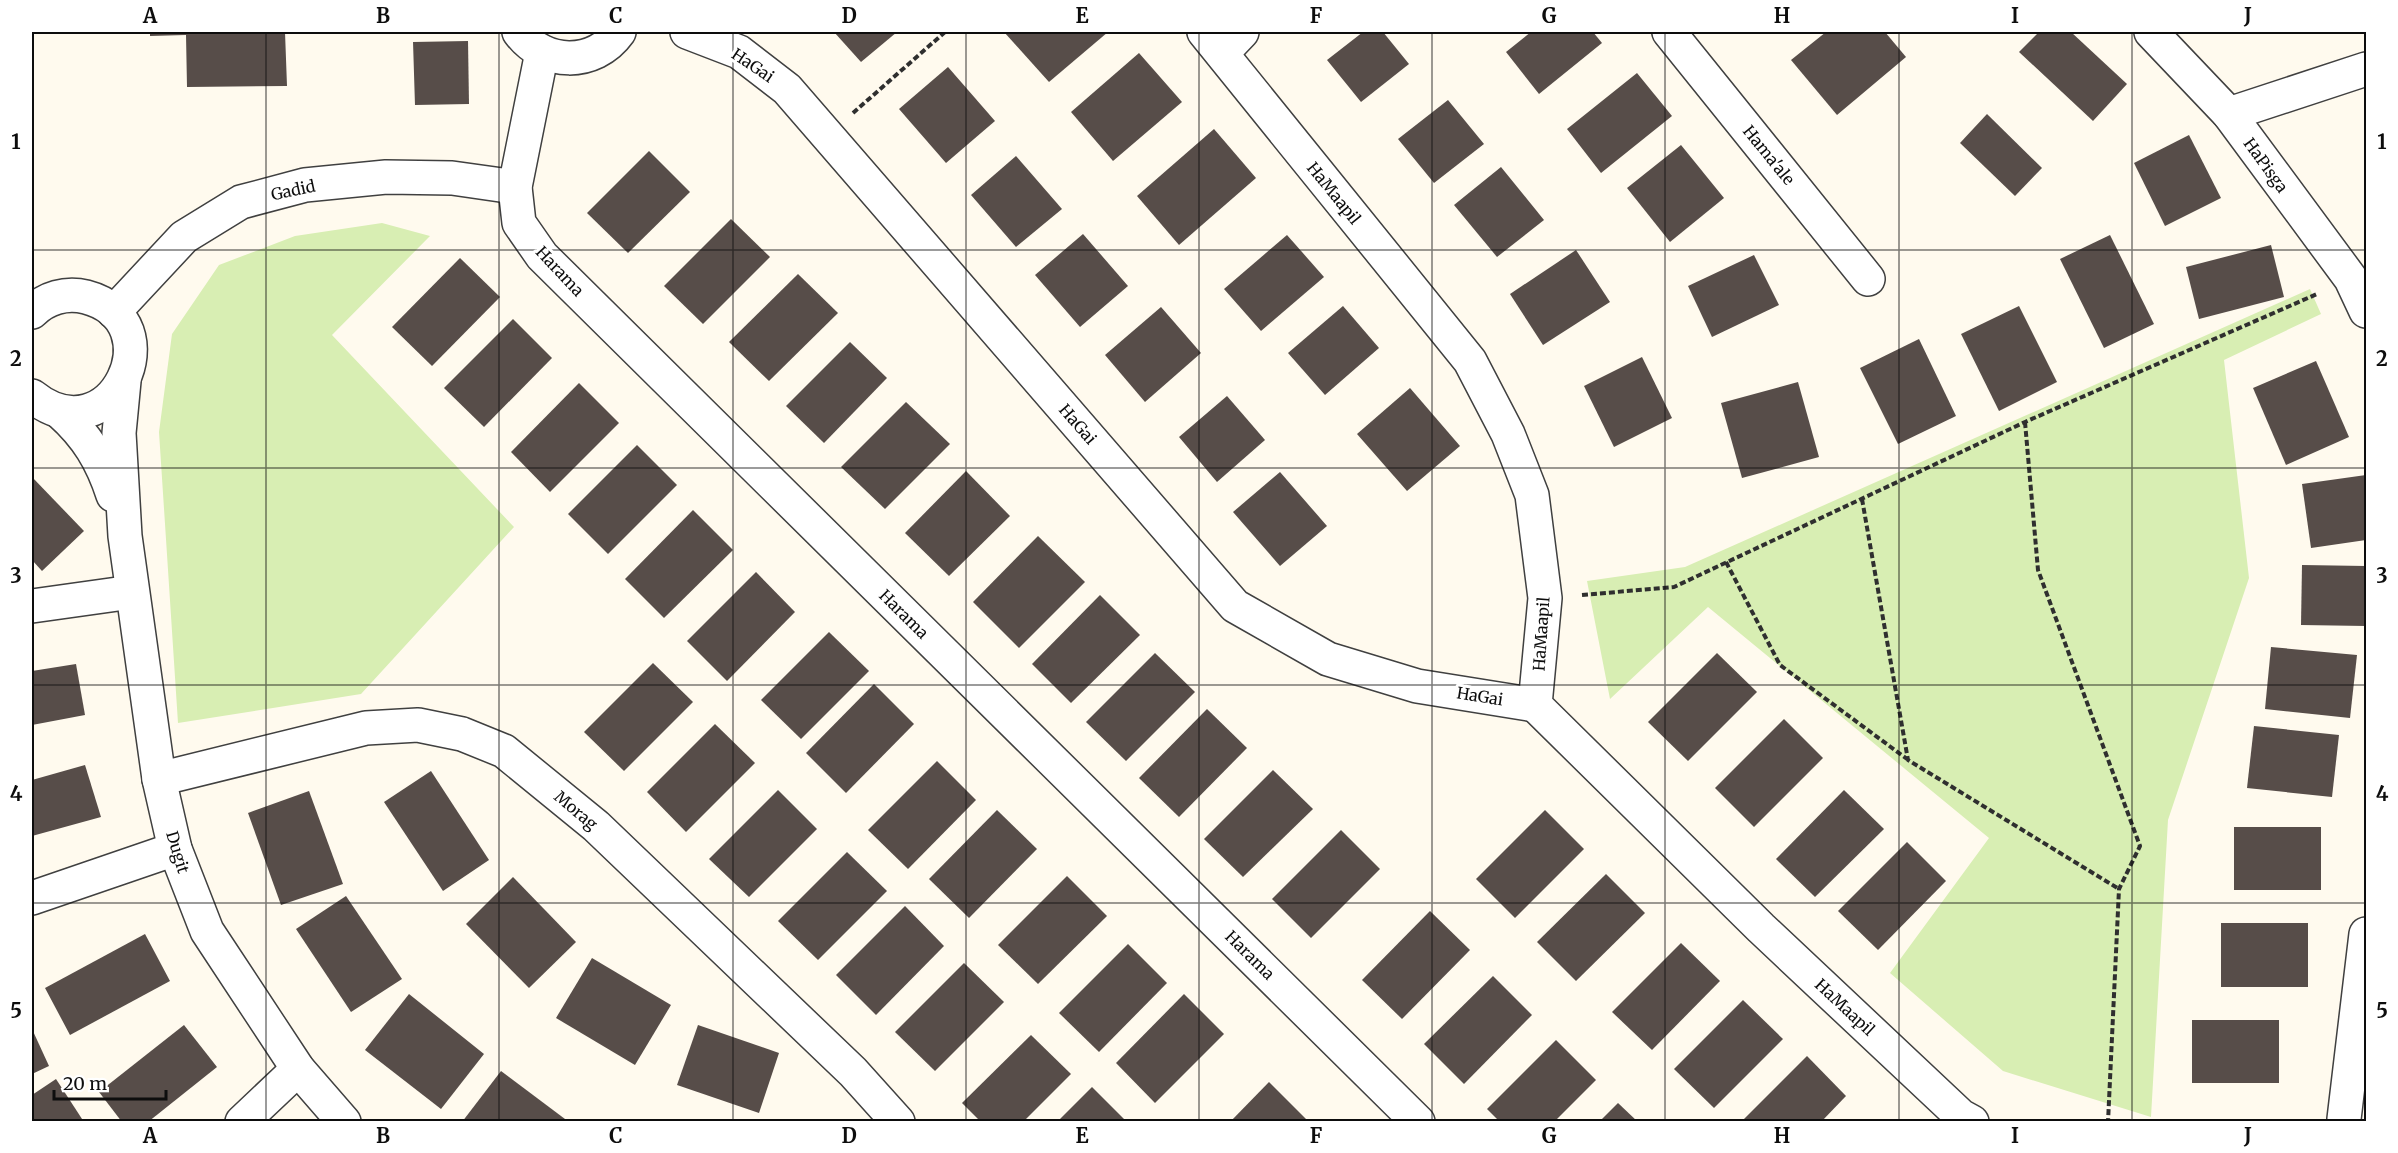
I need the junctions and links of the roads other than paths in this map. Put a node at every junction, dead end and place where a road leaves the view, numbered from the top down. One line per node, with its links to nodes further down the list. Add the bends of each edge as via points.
1 (619, 32): 6 (street, via 611,43 590,56 566,59)
2 (687, 32): 20 (street, HaGai, via 739,52 787,89 1235,606 1328,659 1417,686)
3 (1669, 32): 10 (street, Hama'ale)
4 (2151, 32): 8 (street, HaPisga)
5 (1223, 39): 20 (street, HaMaapil, via 1470,362 1508,434 1532,495 1545,598)
6 (531, 42): 9 (street, Harama)
7 (2367, 69): 8 (street)
8 (2229, 114): 11 (street, HaPisga, via 2351,279)
9 (515, 187): 13 (street, Gadid, via 452,178 386,177 305,185 241,202 184,237); 30 (street, Harama, via 519,224 542,256)
10 (1868, 279)
11 (2367, 311)
12 (32, 312): 13 (street, via 39,304 58,296 78,295 97,300)
13 (114, 312): 14 (street, Dugit, via 131,345 131,363)
14 (124, 381): 16 (street, via 113,397 97,407); 17 (street, Dugit, via 119,433)
15 (32, 396): 16 (street, Dugit)
16 (60, 412): 17 (street, Dugit, via 91,445 105,470)
17 (125, 536): 18 (street, Dugit)
18 (132, 592): 19 (street); 21 (street, Dugit)
19 (32, 606)
20 (1535, 705): 31 (street, HaMaapil, via 1761,928 1961,1116)
21 (159, 779): 22 (street, Dugit); 29 (street, Morag, via 366,728 418,725 462,734 504,751 596,826 853,1072)
22 (175, 849): 23 (street); 25 (street, Dugit, via 207,931)
23 (32, 898)
24 (2367, 934): 26 (street)
25 (298, 1069): 27 (street); 28 (street, Dugit)
26 (2340, 1121)
27 (242, 1122)
28 (344, 1122)
29 (898, 1122)
30 (1418, 1122)
31 (1972, 1122)

